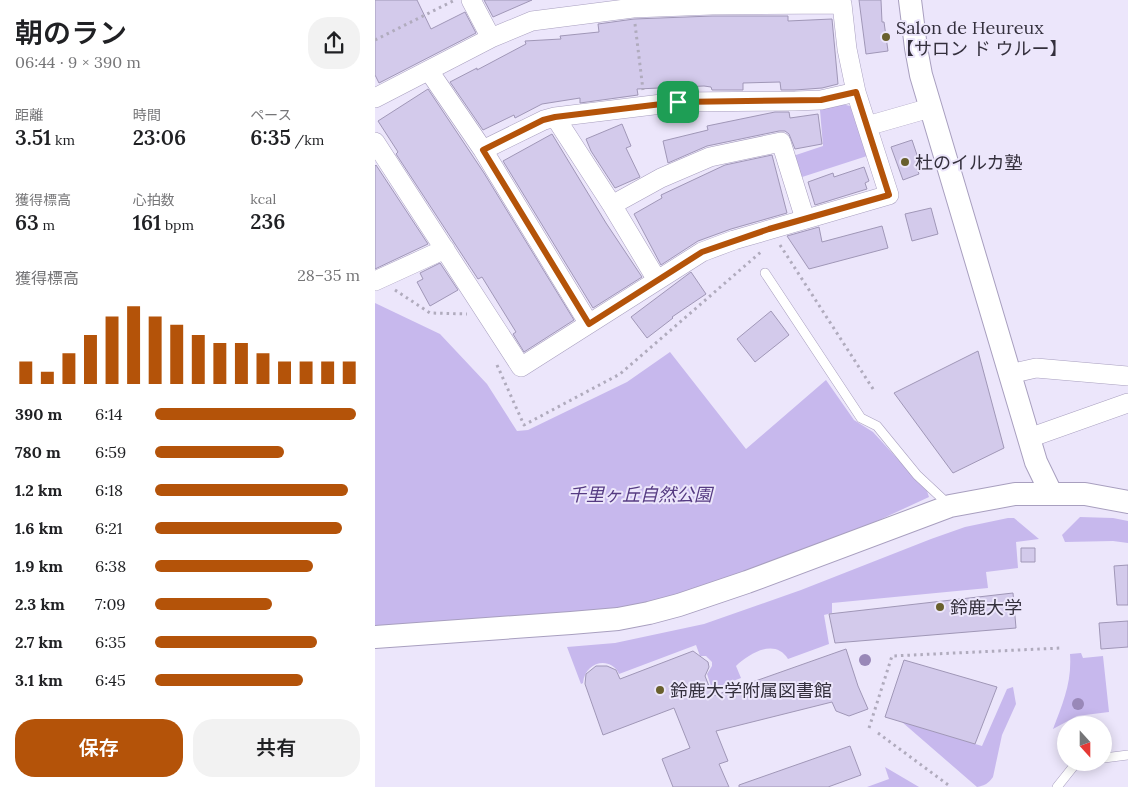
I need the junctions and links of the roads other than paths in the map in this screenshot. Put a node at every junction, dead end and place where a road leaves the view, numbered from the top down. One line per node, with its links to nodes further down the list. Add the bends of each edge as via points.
1 (471, 0): 3 (street)
2 (910, 0): 7 (street, via 916,48)
3 (491, 38): 4 (street); 5 (street, via 532,21 633,8 842,4)
4 (429, 71): 6 (street); 11 (street)
5 (856, 92): 8 (street, via 821,100 678,102); 9 (street)
6 (375, 98)
7 (930, 108): 9 (street); 19 (street)
8 (555, 117): 11 (street); 12 (street)
9 (867, 126): 13 (street, via 889,195)
10 (375, 142): 14 (street)
11 (483, 150): 18 (street)
12 (612, 205): 13 (street, via 661,178 710,157 781,142); 16 (street)
13 (805, 219): 16 (street, via 773,235 702,252)
14 (445, 249): 17 (street); 18 (street, via 521,367)
15 (765, 273): 25 (lane, via 861,418 877,426 917,475)
16 (657, 280): 18 (street)
17 (376, 281)
18 (589, 324)
19 (1010, 374): 20 (street, via 1036,368); 22 (street)
20 (1128, 376)
21 (1128, 403): 22 (street)
22 (1029, 438): 23 (street)
23 (1051, 493): 24 (street, via 1085,494); 25 (street, via 1015,494)
24 (1128, 502)
25 (950, 506): 26 (street, via 738,586 649,613 618,619)
26 (375, 637)
27 (1128, 755): 28 (lane)
28 (1113, 757)
29 (1070, 771): 30 (lane)
30 (1057, 787)

